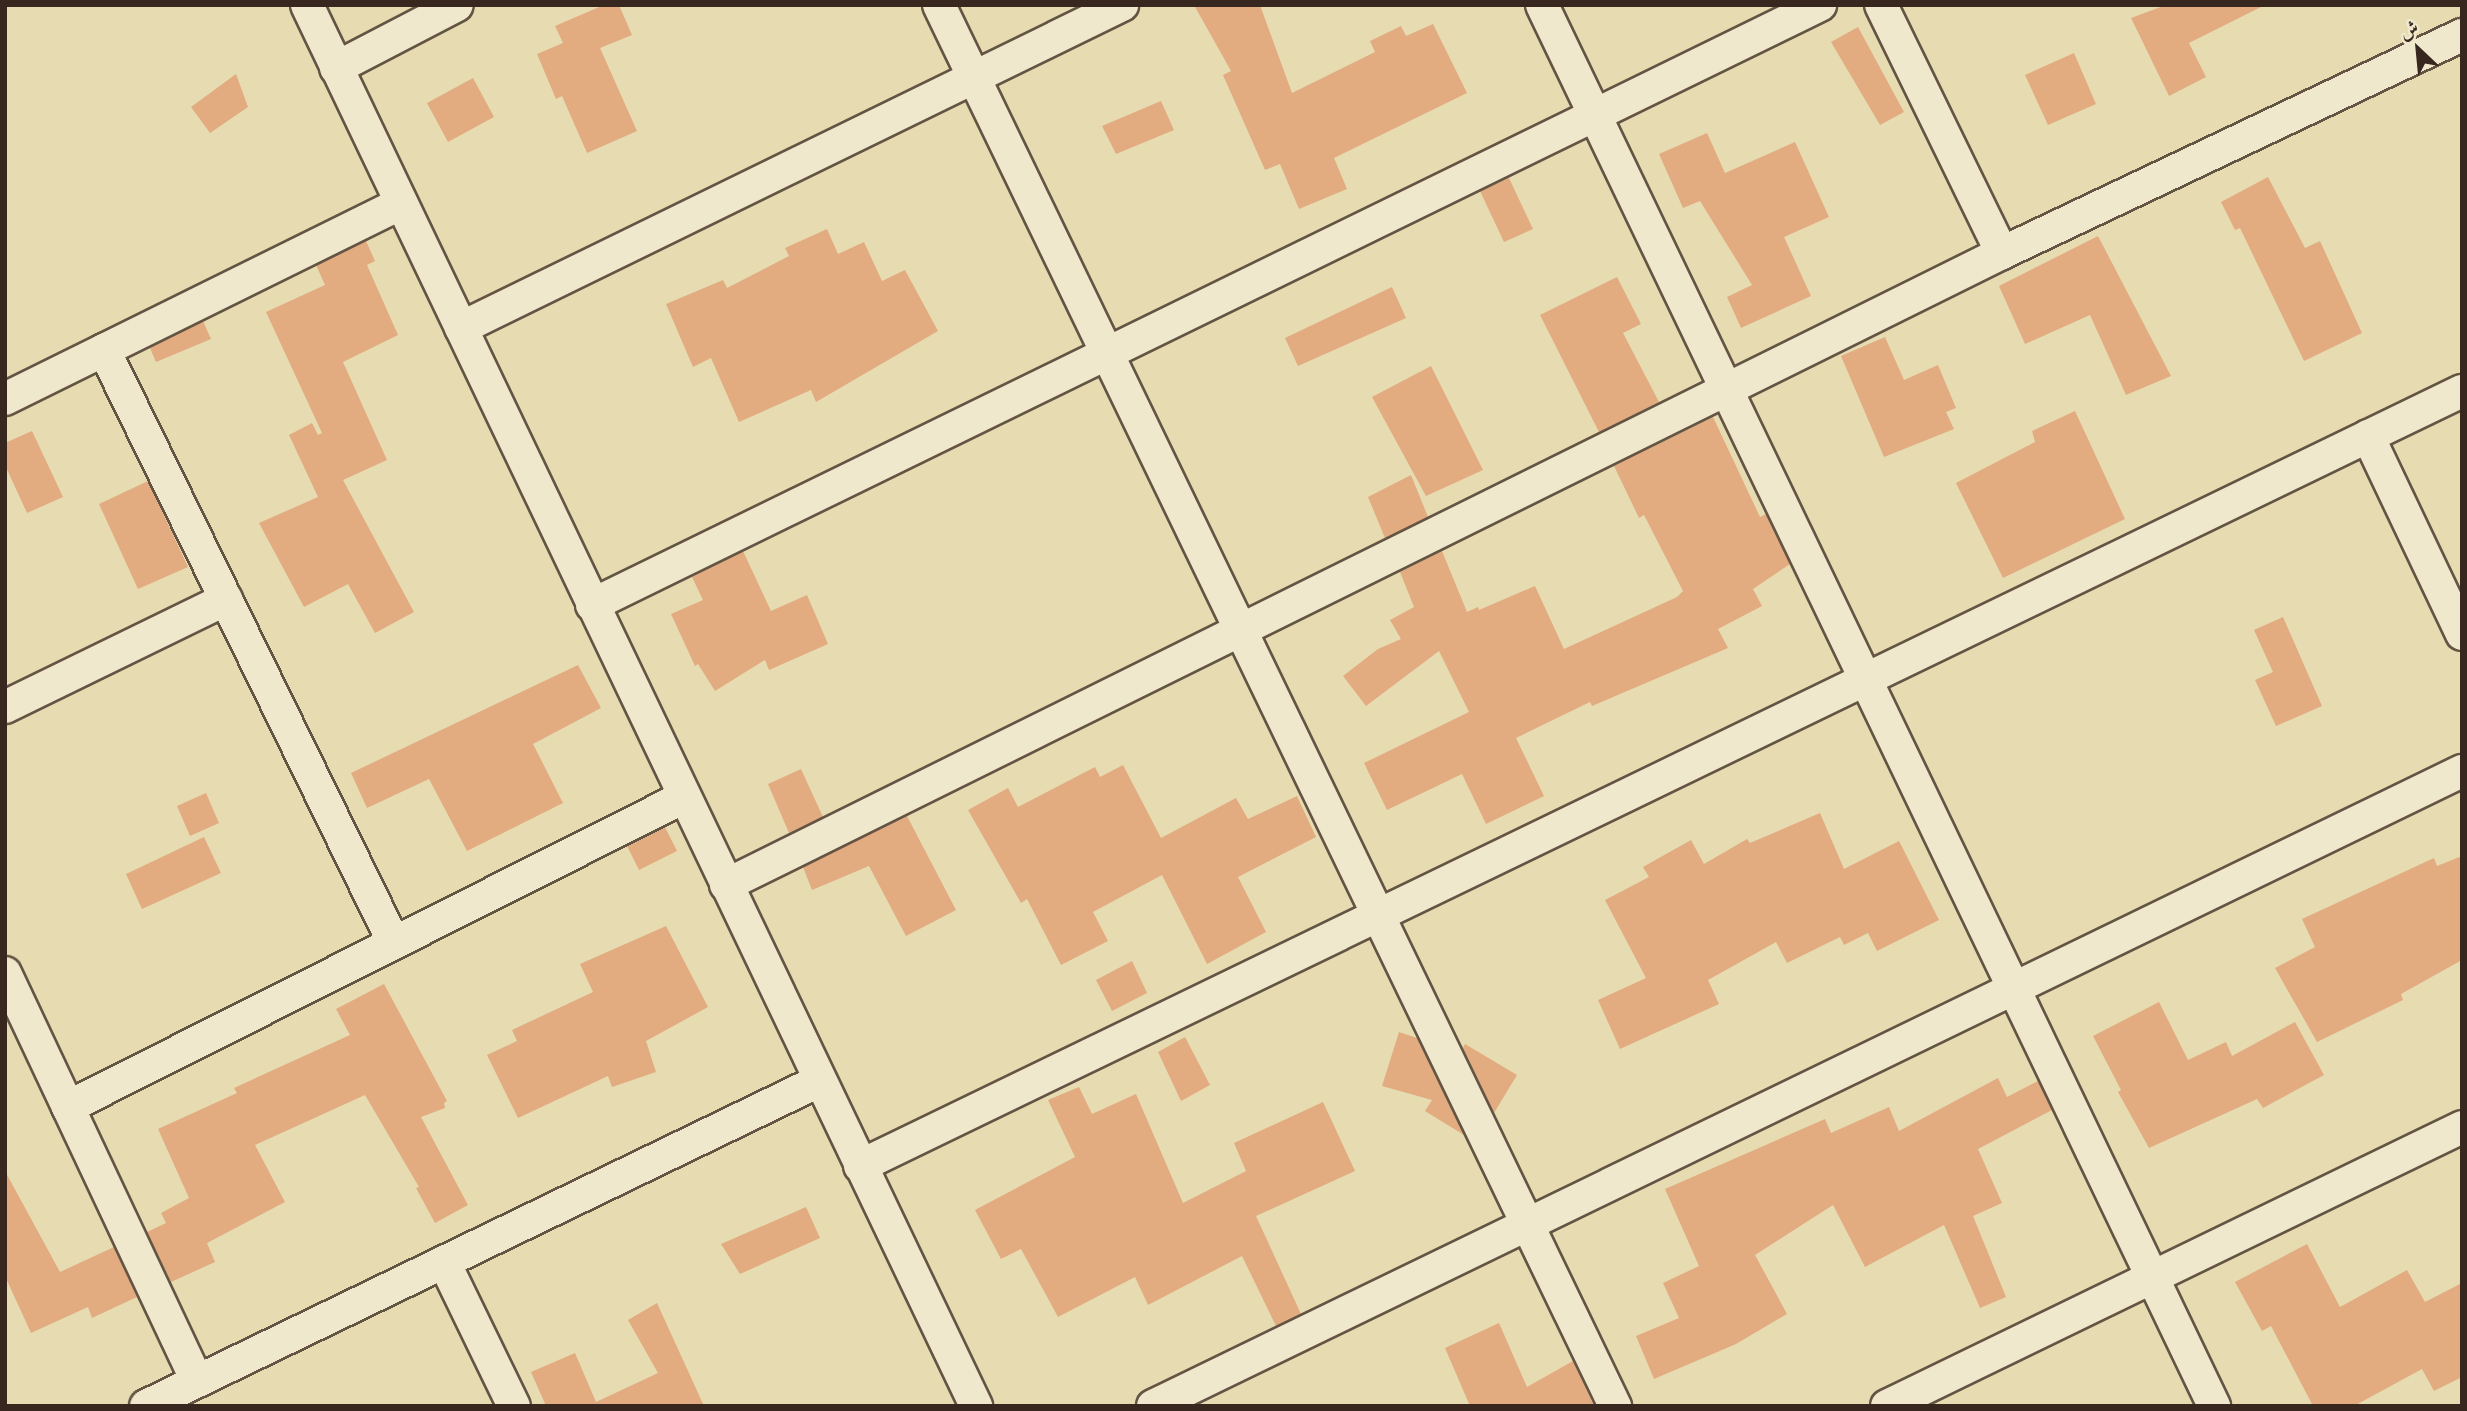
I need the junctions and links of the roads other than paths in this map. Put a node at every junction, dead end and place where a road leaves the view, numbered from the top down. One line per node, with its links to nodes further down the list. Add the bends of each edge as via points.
1 (307, 5): 9 (street)
2 (457, 5): 9 (street)
3 (939, 5): 10 (street)
4 (1122, 5): 10 (street)
5 (1542, 5): 11 (street)
6 (1820, 5): 11 (street)
7 (1881, 5): 13 (street)
8 (2462, 35): 13 (street)
9 (336, 68): 12 (street)
10 (974, 77): 14 (street); 16 (street)
11 (1595, 115): 16 (street); 17 (street)
12 (401, 203): 14 (street); 15 (street)
13 (2002, 253): 17 (street)
14 (461, 328): 22 (street)
15 (104, 350): 19 (street); 21 (street)
16 (1107, 353): 22 (street); 23 (street)
17 (1726, 389): 23 (street); 25 (street)
18 (2462, 390): 20 (street)
19 (5, 399)
20 (2368, 436): 24 (street); 25 (street)
21 (226, 599): 26 (street); 31 (street)
22 (592, 605): 28 (street)
23 (1240, 631): 29 (street); 30 (street)
24 (2462, 634)
25 (1865, 679): 30 (street); 33 (street)
26 (5, 707)
27 (2462, 771): 33 (street)
28 (684, 797): 29 (street); 31 (street)
29 (726, 886): 34 (street)
30 (1378, 915): 37 (street); 38 (street)
31 (394, 943): 35 (street)
32 (5, 973): 35 (street)
33 (2013, 989): 38 (street); 40 (street)
34 (819, 1081): 37 (street); 39 (street)
35 (68, 1107): 41 (street)
36 (2462, 1128): 40 (street)
37 (860, 1166): 44 (street)
38 (1527, 1224): 45 (street); 46 (street)
39 (444, 1262): 41 (street); 43 (street)
40 (2152, 1278): 47 (street); 48 (street)
41 (197, 1381): 42 (street)
42 (146, 1406)
43 (514, 1406)
44 (976, 1406)
45 (1153, 1406)
46 (1615, 1406)
47 (1887, 1406)
48 (2214, 1406)

